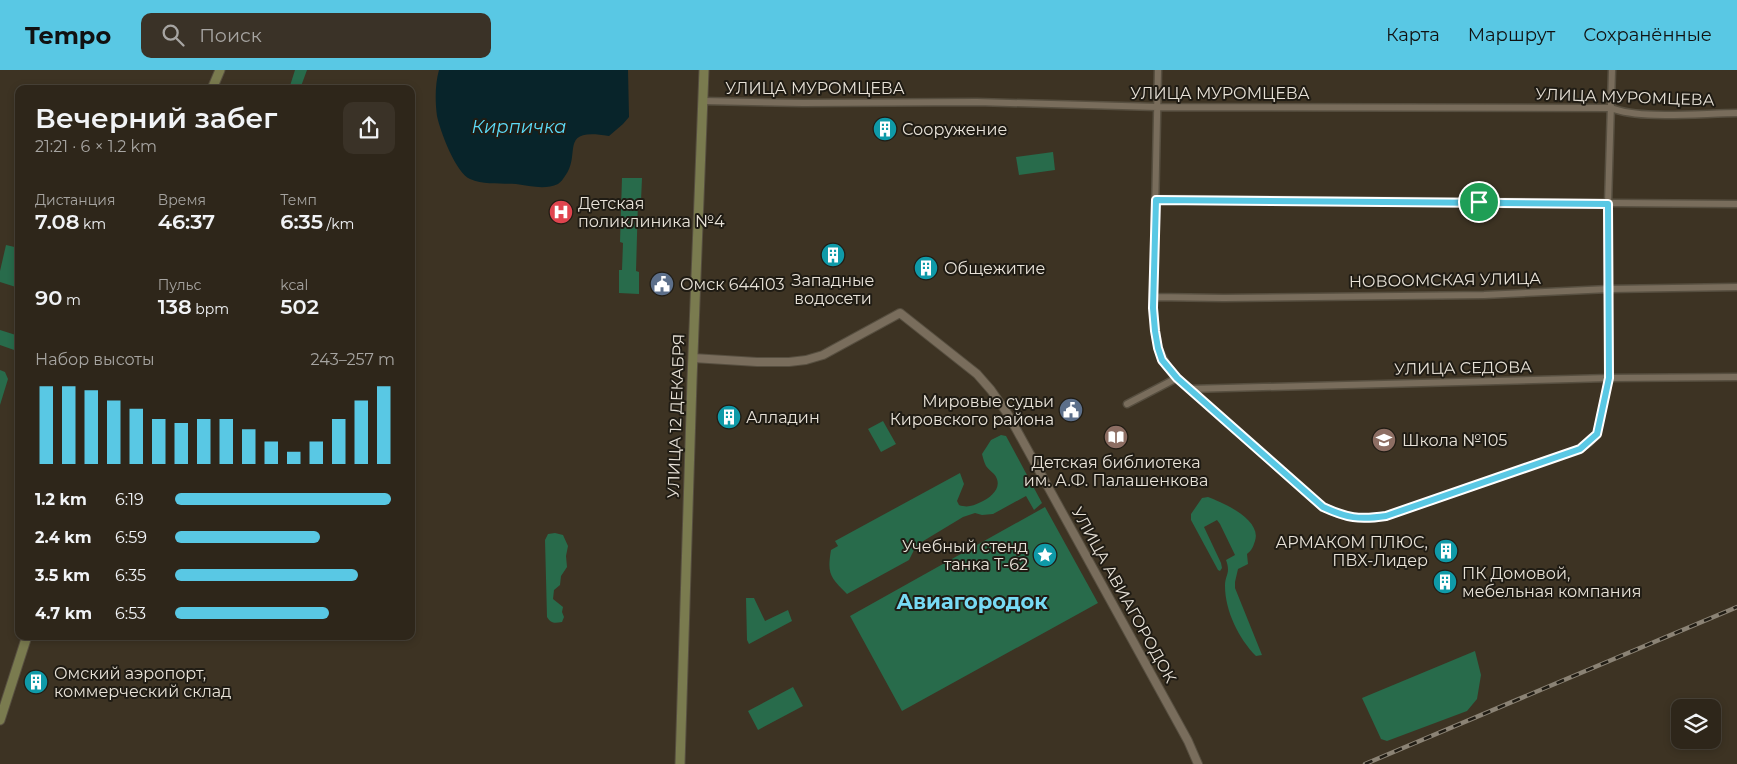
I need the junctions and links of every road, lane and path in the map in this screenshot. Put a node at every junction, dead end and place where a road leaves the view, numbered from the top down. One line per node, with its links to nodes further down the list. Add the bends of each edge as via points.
1 (704, 70): 6 (main road, УЛИЦА 12 ДЕКАБРЯ)
2 (1158, 70): 7 (street)
3 (1612, 70): 8 (street)
4 (218, 72): 5 (main road)
5 (213, 85)
6 (703, 101): 7 (street, УЛИЦА МУРОМЦЕВА, via 977,102); 16 (main road, УЛИЦА 12 ДЕКАБРЯ)
7 (1157, 108): 8 (street, УЛИЦА МУРОМЦЕВА); 10 (street)
8 (1611, 108): 9 (street, УЛИЦА МУРОМЦЕВА, via 1652,114); 11 (street)
9 (1737, 113)
10 (1156, 200): 11 (street); 15 (street)
11 (1608, 204): 12 (street); 14 (street)
12 (1737, 204)
13 (1737, 288): 14 (street, НОВООМСКАЯ УЛИЦА)
14 (1609, 289): 15 (street, НОВООМСКАЯ УЛИЦА, via 1484,295); 19 (street)
15 (1154, 297): 18 (street, via 1158,348 1168,369)
16 (693, 358): 24 (main road, УЛИЦА 12 ДЕКАБРЯ); 25 (street, УЛИЦА АВИАГОРОДОК, via 757,362 806,360 823,355 900,313 977,374 1009,416)
17 (1737, 377): 19 (street, УЛИЦА СЕДОВА)
18 (1177, 378): 20 (street); 21 (street)
19 (1609, 378): 20 (street, УЛИЦА СЕДОВА); 20 (street, via 1597,434 1580,449 1386,516 1356,519 1323,507)
20 (1189, 389)
21 (1127, 404)
22 (26, 640): 23 (main road)
23 (0, 720)
24 (680, 764)
25 (1198, 764)

